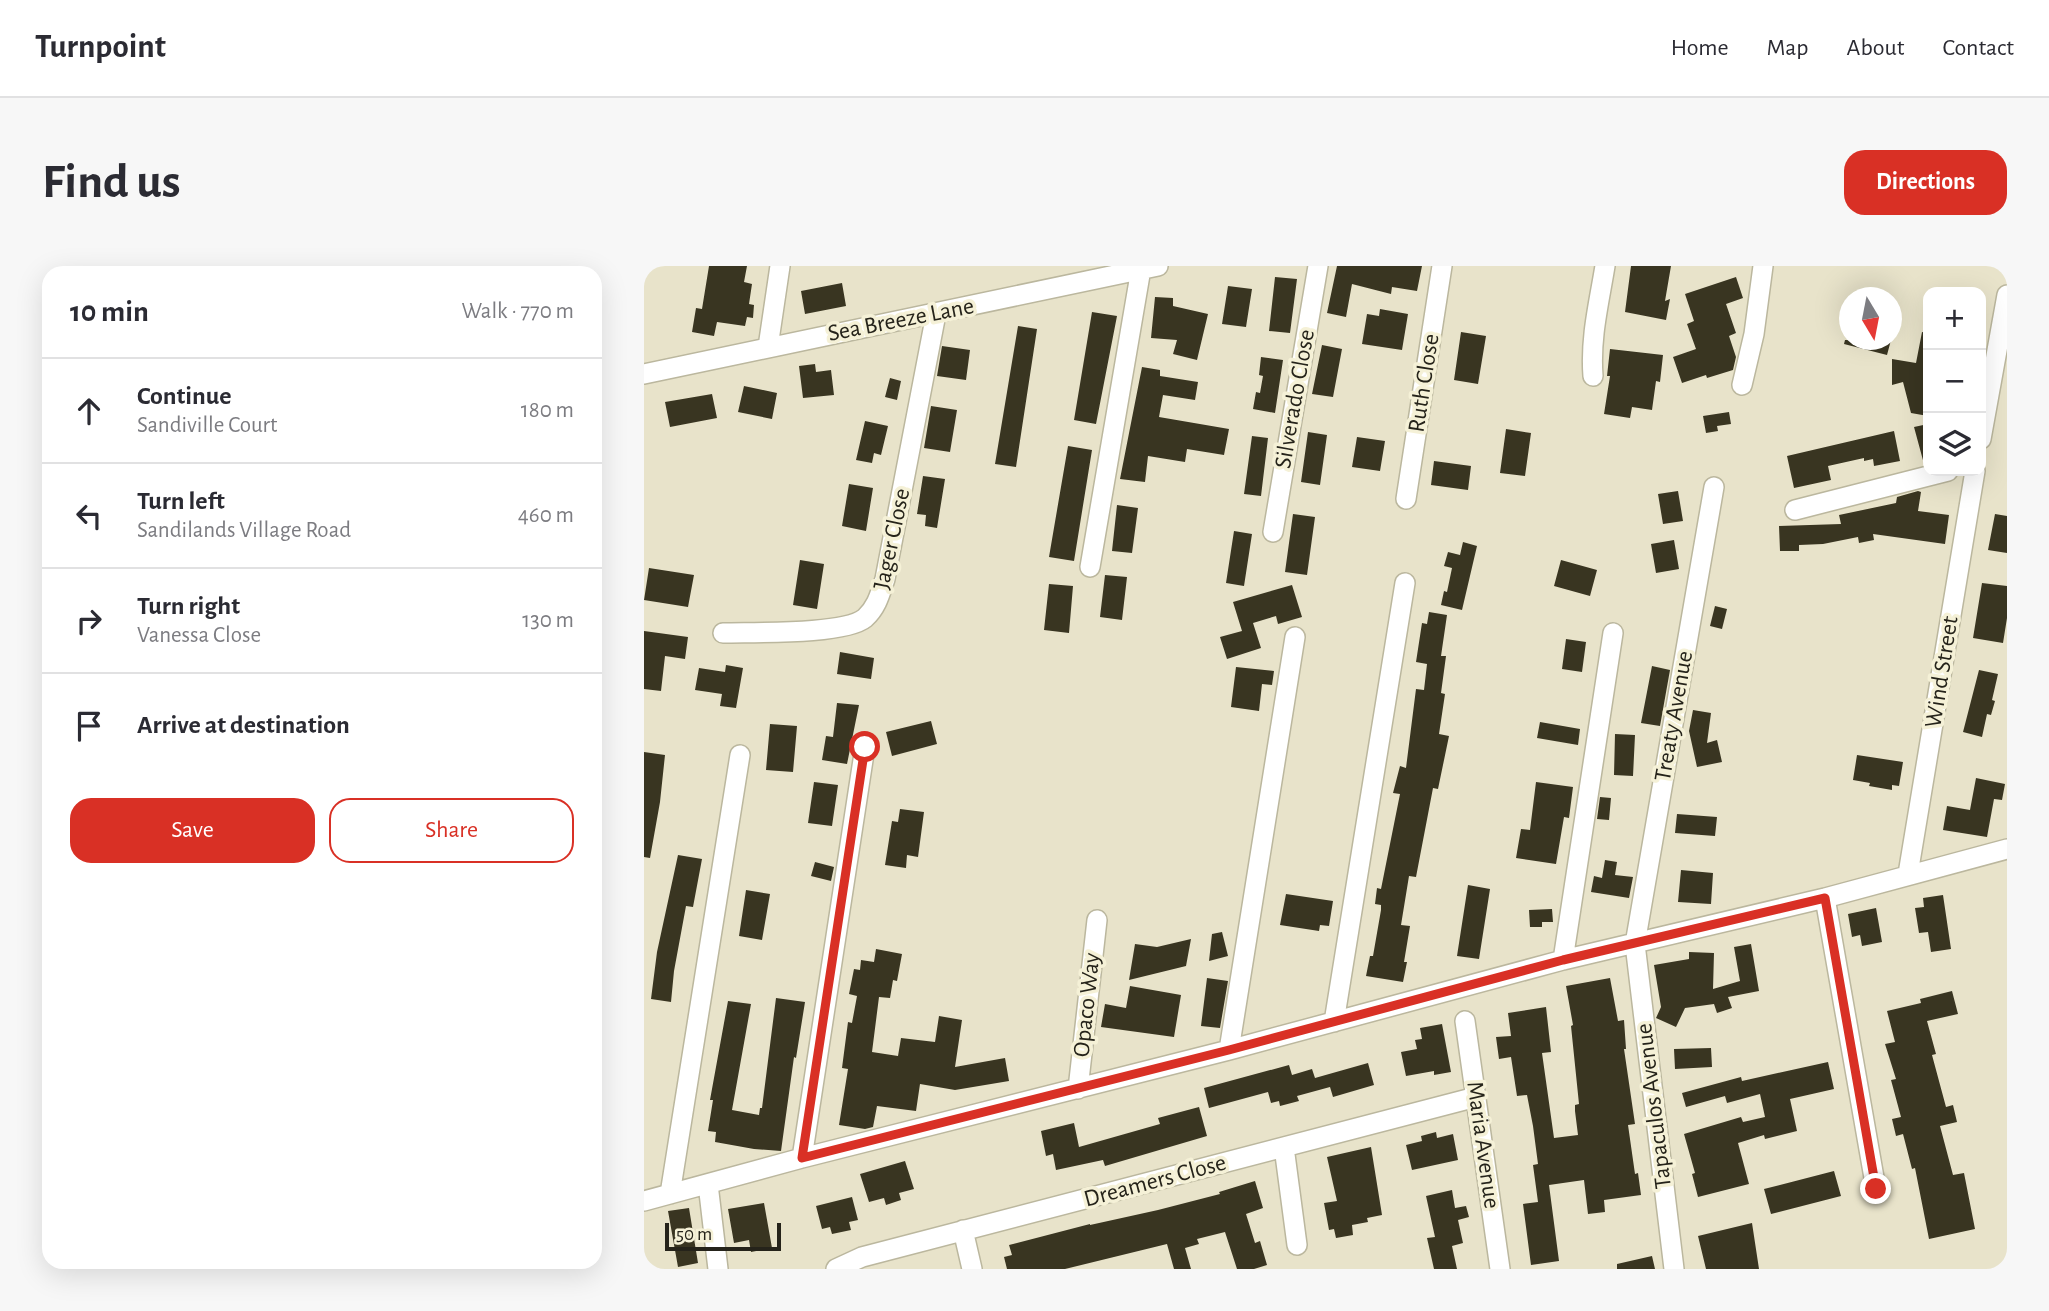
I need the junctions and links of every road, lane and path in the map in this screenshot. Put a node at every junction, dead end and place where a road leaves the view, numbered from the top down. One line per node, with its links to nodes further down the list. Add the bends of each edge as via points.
1 (780, 266): 9 (street)
2 (1318, 266): 19 (street, Silverado Close)
3 (1442, 266): 17 (street, Ruth Close)
4 (1605, 266): 11 (street, via 1591,354)
5 (1763, 266): 12 (street)
6 (1149, 268): 8 (street, Sea Breeze Lane); 20 (street)
7 (2006, 303): 13 (street)
8 (936, 314): 9 (street, Sea Breeze Lane); 22 (street, Jager Close, via 878,603 863,620 836,629)
9 (768, 347): 10 (street, Sea Breeze Lane)
10 (644, 374)
11 (1593, 376)
12 (1742, 385)
13 (1986, 413)
14 (1929, 476): 18 (street)
15 (1975, 476): 28 (street, Wind Street)
16 (1714, 488): 31 (street, Treaty Avenue)
17 (1406, 499)
18 (1796, 510)
19 (1273, 531)
20 (1090, 567)
21 (1405, 583): 34 (street)
22 (723, 633)
23 (1613, 633): 32 (street)
24 (1295, 637): 35 (street)
25 (865, 747): 39 (street)
26 (740, 755): 42 (street)
27 (2007, 849): 28 (street)
28 (1908, 874): 29 (street)
29 (1825, 898): 31 (street); 41 (street)
30 (1097, 920): 36 (street, Opaco Way)
31 (1634, 944): 32 (street); 50 (street, Tapaculos Avenue)
32 (1563, 960): 34 (street)
33 (1465, 1021): 37 (street, Maria Avenue)
34 (1334, 1022): 35 (street)
35 (1229, 1050): 36 (street)
36 (1078, 1089): 39 (street)
37 (1476, 1097): 38 (street, Dreamers Close); 49 (street, Maria Avenue)
38 (1284, 1147): 44 (street, Dreamers Close); 45 (street)
39 (802, 1158): 40 (street)
40 (708, 1184): 42 (street); 46 (street)
41 (1876, 1189)
42 (670, 1194): 43 (street)
43 (644, 1201)
44 (963, 1230): 47 (street, Dreamers Close, via 862,1256); 48 (street)
45 (1297, 1245)
46 (718, 1269)
47 (836, 1269)
48 (972, 1269)
49 (1500, 1269)
50 (1674, 1269)

